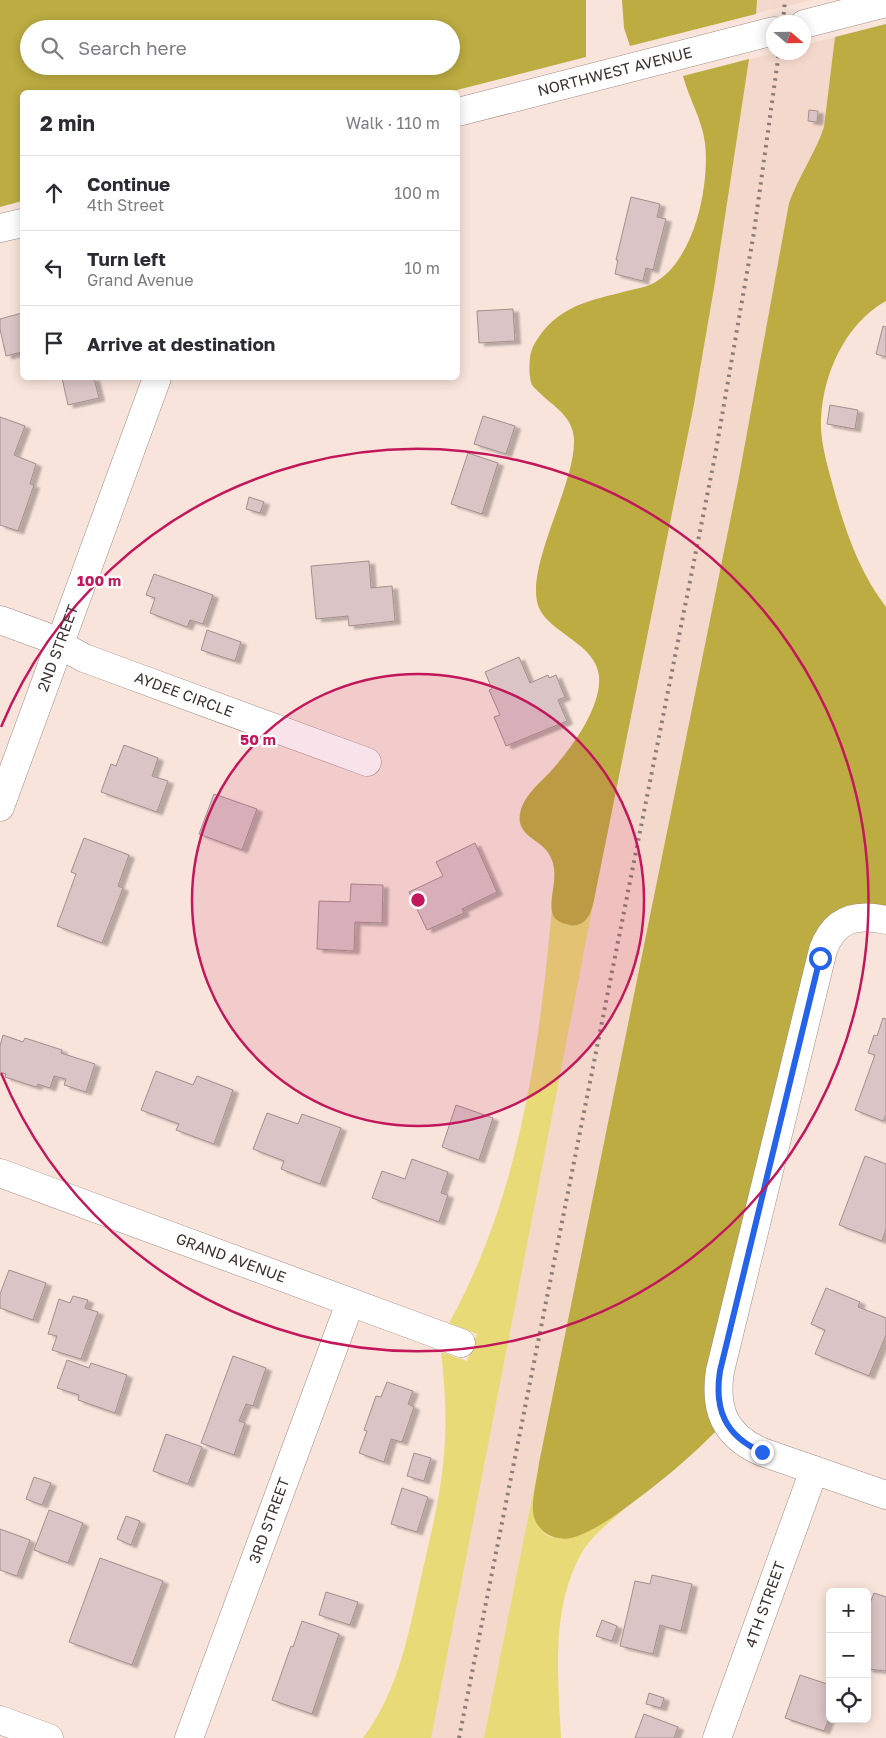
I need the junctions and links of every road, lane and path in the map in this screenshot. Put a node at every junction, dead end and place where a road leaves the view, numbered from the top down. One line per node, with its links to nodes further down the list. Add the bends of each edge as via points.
1 (886, 3): 2 (street)
2 (811, 22)
3 (766, 33): 4 (street, NORTHWEST AVENUE)
4 (460, 111)
5 (20, 223): 6 (street)
6 (0, 228)
7 (157, 380): 9 (street, 2ND STREET)
8 (0, 620): 9 (street, AYDEE CIRCLE)
9 (59, 644): 10 (street, AYDEE CIRCLE, via 84,658); 11 (street, 2ND STREET)
10 (367, 762)
11 (0, 807)
12 (886, 920): 16 (street, via 858,917 845,921 829,936 823,950 720,1371 718,1394 724,1418 733,1432 750,1446)
13 (0, 1173): 14 (street, GRAND AVENUE)
14 (350, 1303): 15 (street, GRAND AVENUE); 20 (street, 3RD STREET)
15 (461, 1343)
16 (814, 1470): 17 (street); 21 (street, 4TH STREET)
17 (886, 1496)
18 (0, 1720): 19 (street)
19 (49, 1738)
20 (189, 1738)
21 (717, 1738)

